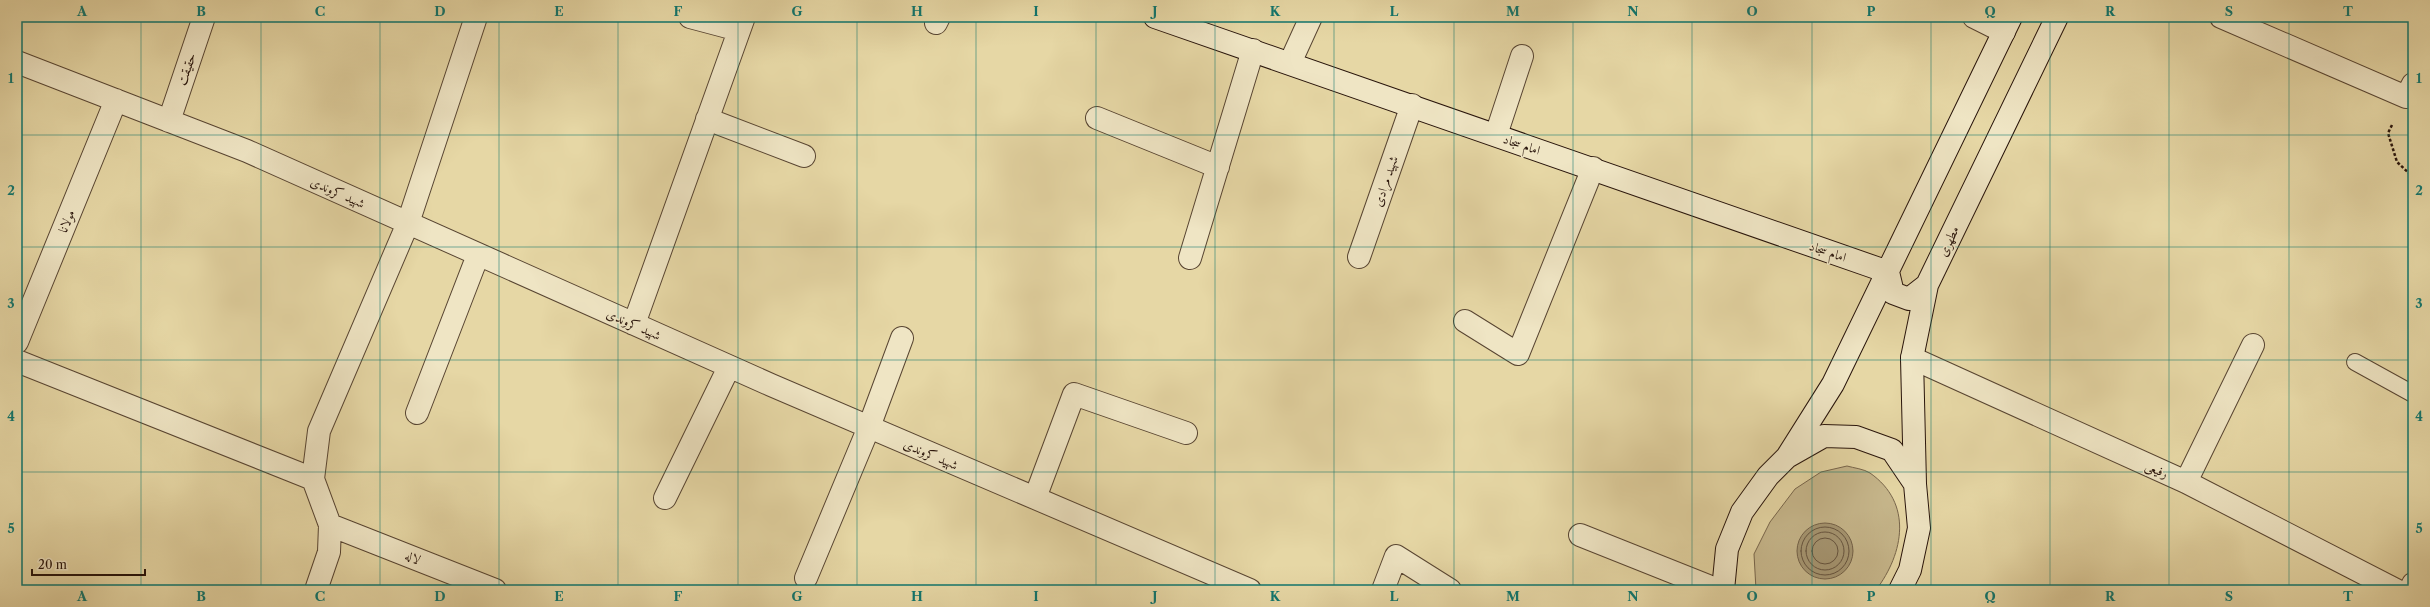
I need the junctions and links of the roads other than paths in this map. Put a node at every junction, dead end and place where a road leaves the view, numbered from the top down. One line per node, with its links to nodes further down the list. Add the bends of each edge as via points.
1 (204, 17): 20 (street, حقیقت)
2 (476, 17): 25 (street)
3 (690, 17): 9 (street)
4 (1156, 17): 11 (street, امام سجاد)
5 (1311, 17): 14 (street)
6 (1974, 17): 10 (street)
7 (2057, 17): 30 (street, مطهری)
8 (2221, 17): 15 (street)
9 (742, 24): 19 (street)
10 (2008, 24): 29 (street)
11 (1254, 50): 14 (street, امام سجاد); 23 (street)
12 (1522, 56): 21 (street)
13 (17, 62): 16 (street, شهید کروندی)
14 (1290, 63): 17 (street, امام سجاد)
15 (2410, 90)
16 (116, 100): 20 (street, شهید کروندی); 34 (street, مولانا)
17 (1412, 105): 21 (street, امام سجاد); 27 (street, شهید مرادی)
18 (1097, 118): 23 (street)
19 (708, 119): 22 (street); 32 (street)
20 (169, 121): 25 (street, شهید کروندی, via 247,151)
21 (1496, 135): 24 (street, امام سجاد)
22 (804, 156)
23 (1218, 167): 28 (street)
24 (1593, 168): 29 (street, امام سجاد); 31 (street, via 1518,354)
25 (408, 223): 26 (street, شهید کروندی); 45 (street, via 319,430)
26 (478, 255): 32 (street, شهید کروندی); 41 (street)
27 (1359, 257)
28 (1190, 258)
29 (1888, 272): 30 (street, via 1893,293 1909,299); 44 (street, via 1833,384)
30 (1927, 285): 36 (street, مطهری)
31 (1465, 322)
32 (634, 324): 39 (street, شهید کروندی)
33 (902, 338): 42 (street)
34 (17, 342)
35 (2252, 345): 46 (street)
36 (1912, 358): 46 (street, رفیعی); 47 (street, مطهری)
37 (17, 361): 45 (street)
38 (2355, 362): 40 (lane)
39 (729, 367): 42 (street, شهید کروندی); 48 (street)
40 (2413, 394)
41 (417, 413)
42 (869, 427): 49 (street, شهید کروندی); 52 (street)
43 (1186, 433): 49 (street, via 1074,394)
44 (1787, 457): 47 (street, via 1824,436 1856,437 1892,450); 60 (street, via 1768,476 1742,512 1727,549)
45 (314, 479): 50 (street)
46 (2186, 482): 62 (street, رفیعی)
47 (1915, 484): 61 (street, مطهری, via 1919,528 1910,570)
48 (665, 498)
49 (1035, 498): 56 (street, شهید کروندی)
50 (330, 525): 54 (street, via 329,552); 55 (street, لاله)
51 (1580, 535): 59 (street)
52 (806, 578)
53 (2413, 584): 63 (street)
54 (316, 590)
55 (495, 590)
56 (1250, 590)
57 (1383, 590): 58 (street, via 1396,556)
58 (1450, 590)
59 (1718, 590)
60 (1723, 590)
61 (1900, 590)
62 (2396, 590)
63 (2410, 590)

